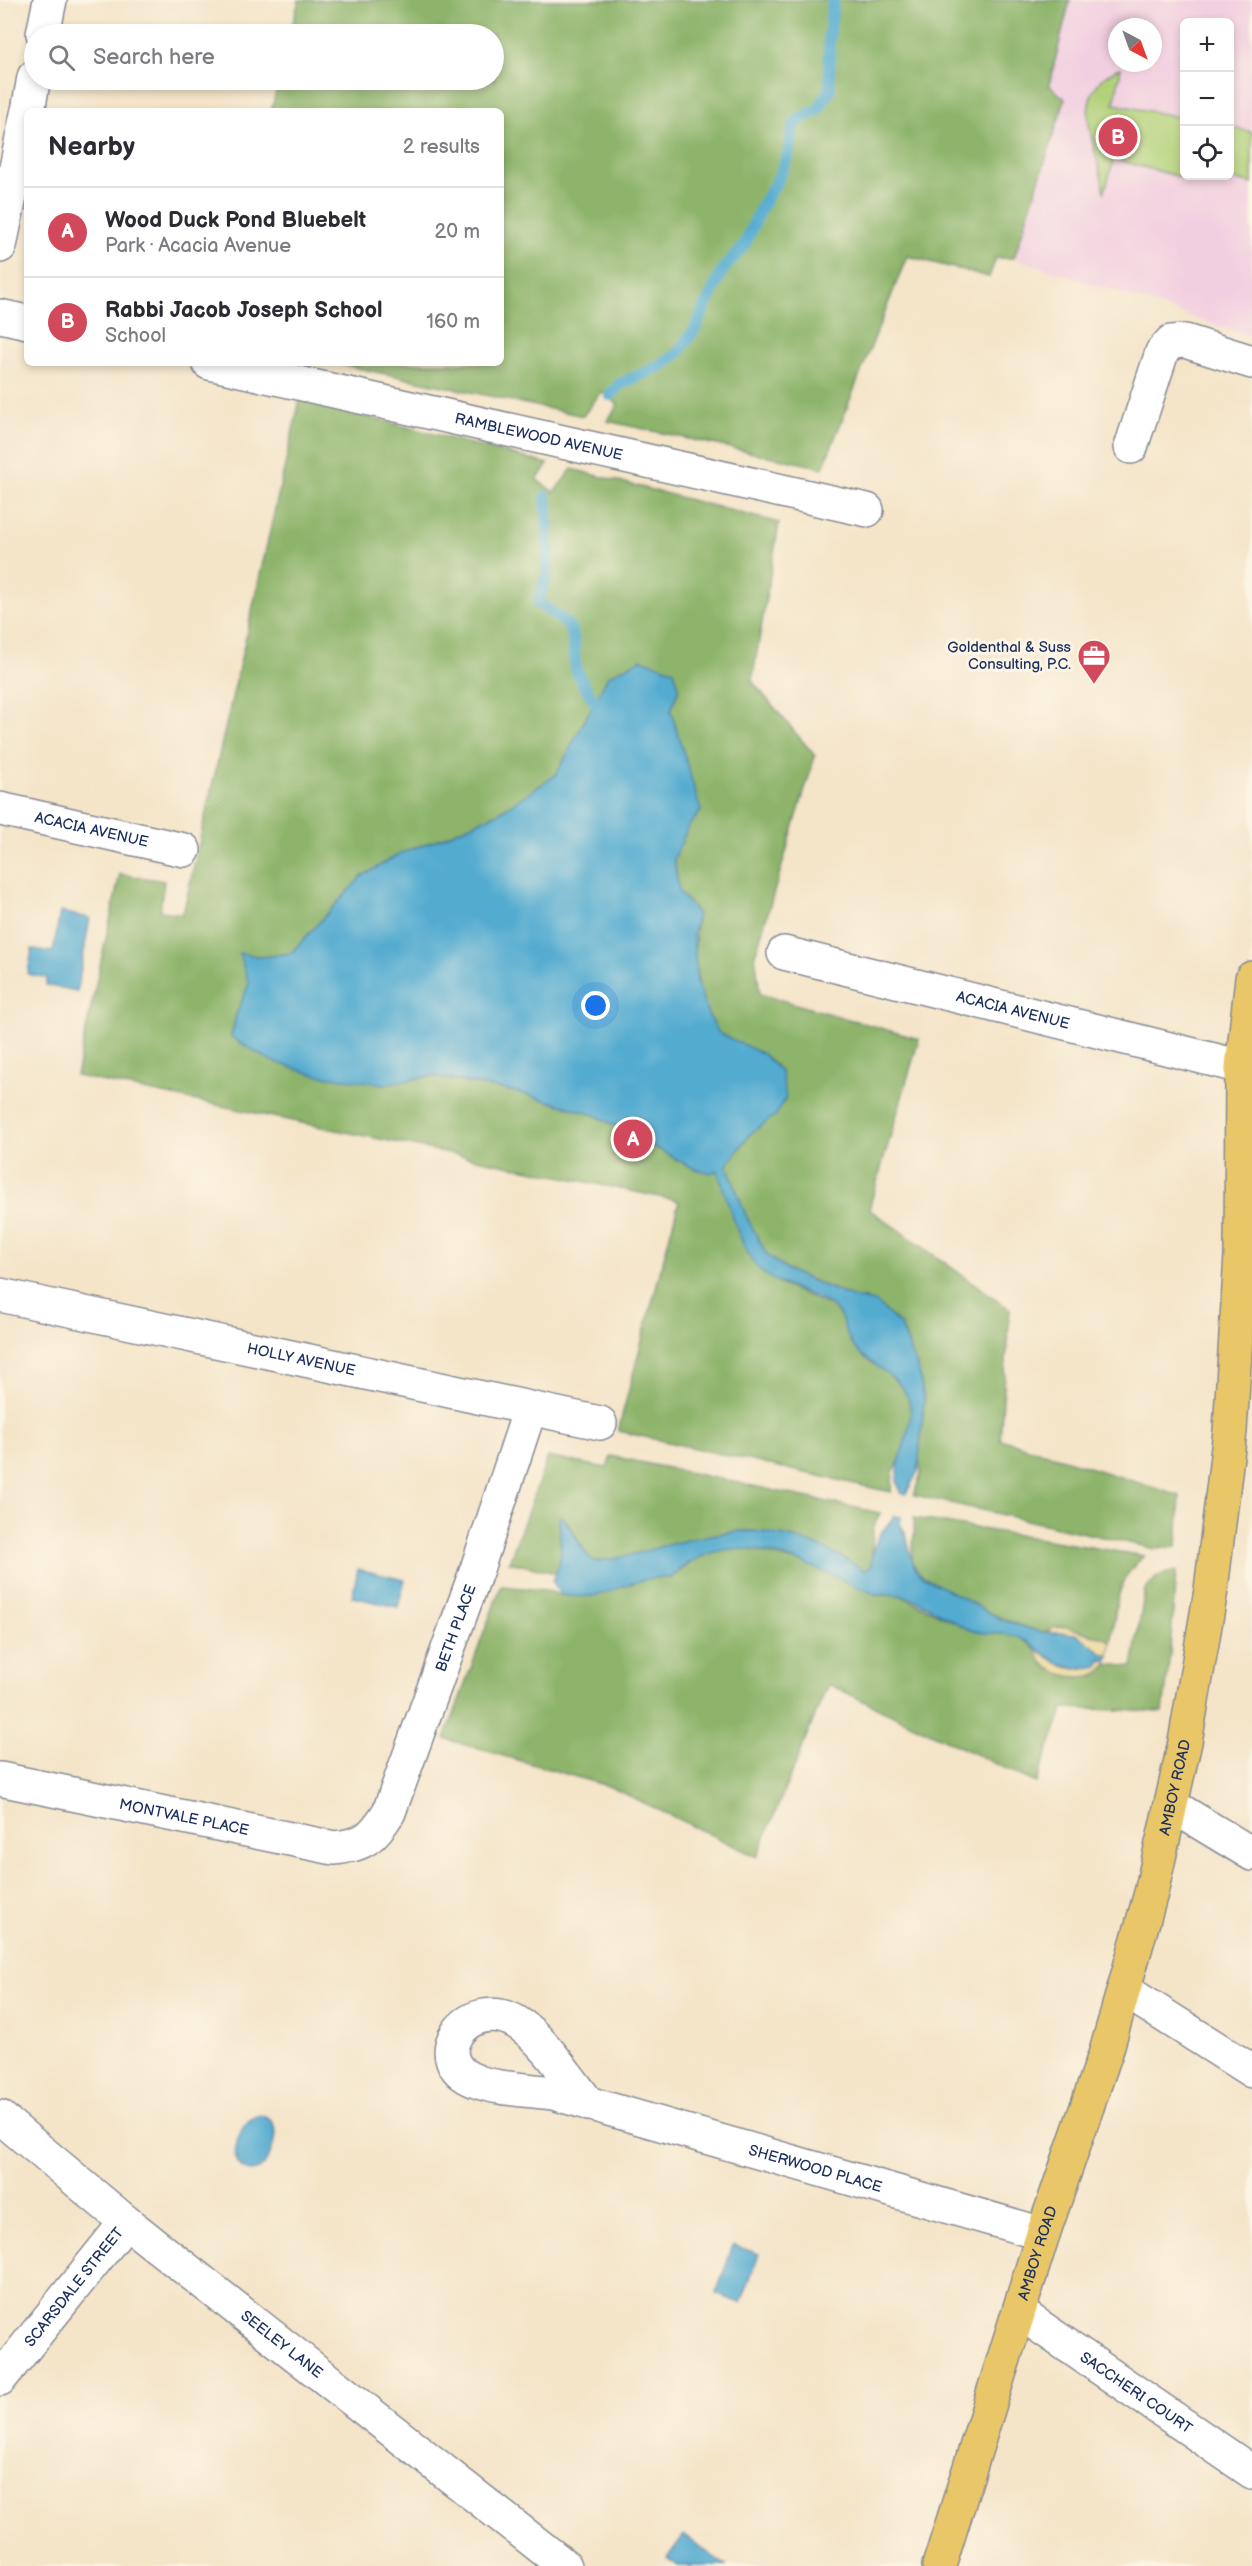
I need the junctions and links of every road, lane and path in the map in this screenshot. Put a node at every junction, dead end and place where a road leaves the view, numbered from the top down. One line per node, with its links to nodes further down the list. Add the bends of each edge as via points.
1 (50, 0): 2 (street)
2 (45, 24)
3 (31, 90): 4 (street)
4 (28, 108)
5 (24, 127): 6 (street)
6 (0, 246)
7 (0, 316): 8 (street)
8 (24, 321)
9 (1252, 362): 11 (street, via 1185,341 1171,342 1162,352)
10 (222, 366): 12 (street, RAMBLEWOOD AVENUE)
11 (1131, 447)
12 (867, 510)
13 (0, 809): 14 (street, ACACIA AVENUE)
14 (184, 850)
15 (784, 953): 18 (street, ACACIA AVENUE)
16 (1252, 978): 17 (main road, AMBOY ROAD)
17 (1250, 1018): 18 (main road, AMBOY ROAD)
18 (1242, 1067): 19 (main road, AMBOY ROAD)
19 (1247, 1257): 24 (main road, AMBOY ROAD, via 1211,1590)
20 (0, 1295): 21 (street, HOLLY AVENUE)
21 (530, 1408): 22 (street, HOLLY AVENUE); 25 (street, BETH PLACE, via 477,1569 389,1812)
22 (600, 1423)
23 (0, 1779): 25 (street, MONTVALE PLACE, via 334,1848)
24 (1171, 1805): 26 (street); 27 (main road, AMBOY ROAD)
25 (367, 1840)
26 (1252, 1854)
27 (1124, 1990): 28 (street); 32 (main road, AMBOY ROAD)
28 (1252, 2071)
29 (589, 2104): 32 (street, SHERWOOD PLACE)
30 (0, 2116): 31 (street, SEELEY LANE)
31 (126, 2222): 34 (street, SCARSDALE STREET); 36 (street, SEELEY LANE)
32 (1043, 2234): 33 (main road, AMBOY ROAD)
33 (1020, 2313): 35 (street, SACCHERI COURT); 37 (main road, AMBOY ROAD)
34 (0, 2379)
35 (1252, 2472)
36 (565, 2566)
37 (939, 2566)

